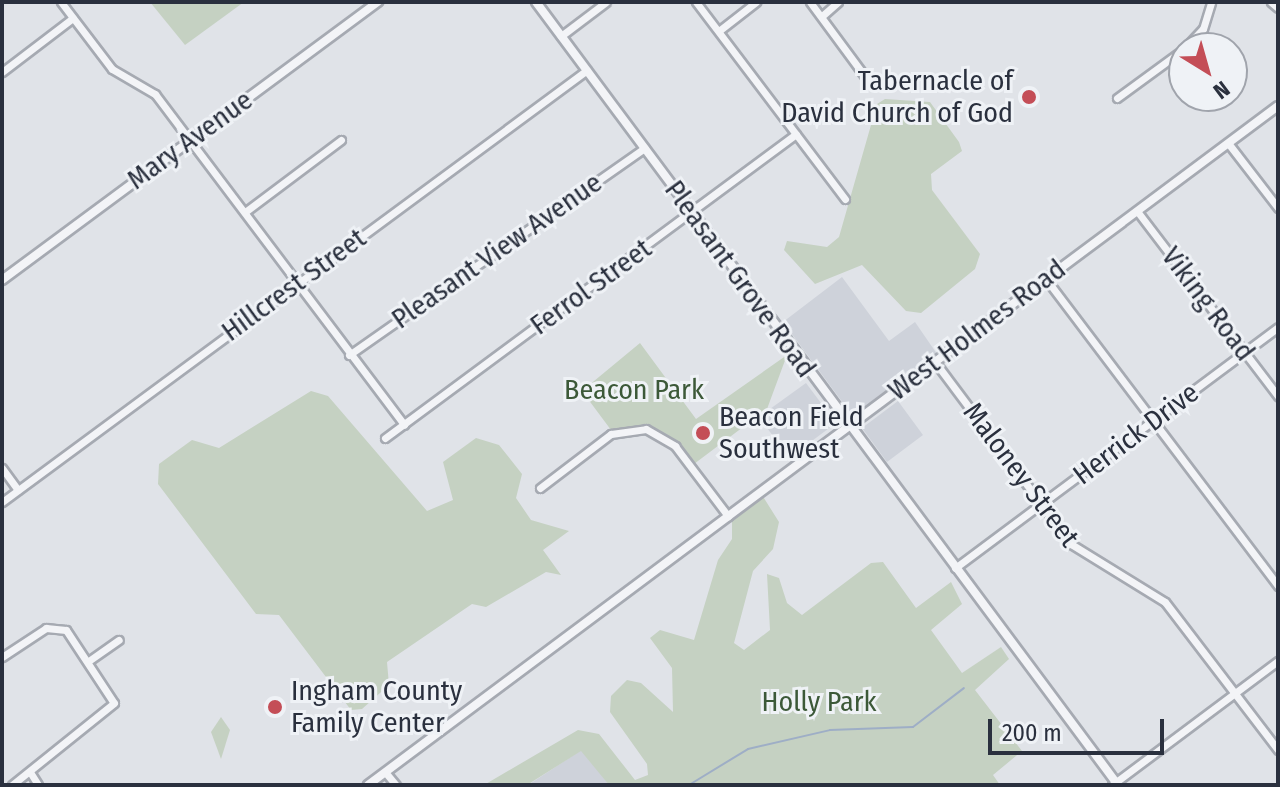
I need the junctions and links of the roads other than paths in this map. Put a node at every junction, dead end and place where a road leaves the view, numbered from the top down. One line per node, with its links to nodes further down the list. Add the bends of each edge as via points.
1 (61, 2): 13 (street)
2 (378, 2): 24 (street, Mary Avenue)
3 (536, 2): 16 (street, Pleasant Grove Road)
4 (606, 2): 16 (street)
5 (696, 2): 14 (street)
6 (756, 2): 14 (street)
7 (810, 2): 12 (street)
8 (838, 2): 12 (street)
9 (1211, 2): 15 (street)
10 (1271, 2): 11 (street)
11 (1278, 8)
12 (822, 16): 20 (street)
13 (73, 18): 19 (street); 24 (street, via 107,65 147,85)
14 (720, 30): 23 (street)
15 (1200, 32)
16 (561, 36): 18 (street, Pleasant Grove Road)
17 (1168, 60): 21 (street)
18 (587, 70): 27 (street, Pleasant Grove Road); 35 (street, Hillcrest Street)
19 (2, 72)
20 (869, 82)
21 (1117, 98)
22 (1278, 106): 26 (street, West Holmes Road)
23 (796, 134): 28 (street); 32 (street, Ferrol Street)
24 (190, 140): 31 (street); 34 (street, Mary Avenue)
25 (341, 140): 31 (street)
26 (1228, 143): 29 (street); 30 (street, West Holmes Road)
27 (645, 148): 32 (street, Pleasant Grove Road); 38 (street, Pleasant View Avenue)
28 (845, 199)
29 (1278, 208)
30 (1137, 211): 33 (street, West Holmes Road); 37 (street, Viking Road)
31 (245, 212): 35 (street)
32 (691, 213): 42 (street, Ferrol Street); 43 (street, Pleasant Grove Road)
33 (1046, 279): 39 (street, West Holmes Road); 41 (street)
34 (2, 280)
35 (296, 283): 38 (street); 47 (street, Hillcrest Street)
36 (1278, 327): 37 (street, Herrick Drive)
37 (1245, 352): 40 (street, Viking Road); 41 (street, Herrick Drive)
38 (349, 355): 42 (street)
39 (935, 362): 43 (street, West Holmes Road); 49 (street, Maloney Street)
40 (1278, 396)
41 (1154, 421): 49 (street, Herrick Drive); 52 (street)
42 (404, 425): 44 (street, Ferrol Street)
43 (848, 427): 50 (street, West Holmes Road); 51 (street, Pleasant Grove Road)
44 (385, 438)
45 (2, 468): 47 (street)
46 (540, 488): 50 (street, via 611,434 646,429 675,446)
47 (18, 490): 48 (street, Hillcrest Street)
48 (2, 502)
49 (1042, 504): 51 (street, Herrick Drive); 57 (street, Maloney Street, via 1080,553 1165,602)
50 (728, 516): 60 (street, West Holmes Road)
51 (955, 568): 61 (street, Pleasant Grove Road)
52 (1278, 586)
53 (119, 640): 55 (street)
54 (2, 657): 55 (street, via 56,627)
55 (90, 660): 59 (street, via 112,694 112,710)
56 (1278, 661): 57 (street)
57 (1235, 693): 58 (street, Maloney Street); 61 (street)
58 (1278, 750)
59 (30, 772): 62 (street); 63 (street)
60 (385, 772): 64 (street, West Holmes Road); 65 (street)
61 (1115, 784)
62 (12, 785)
63 (38, 785)
64 (368, 785)
65 (396, 785)

